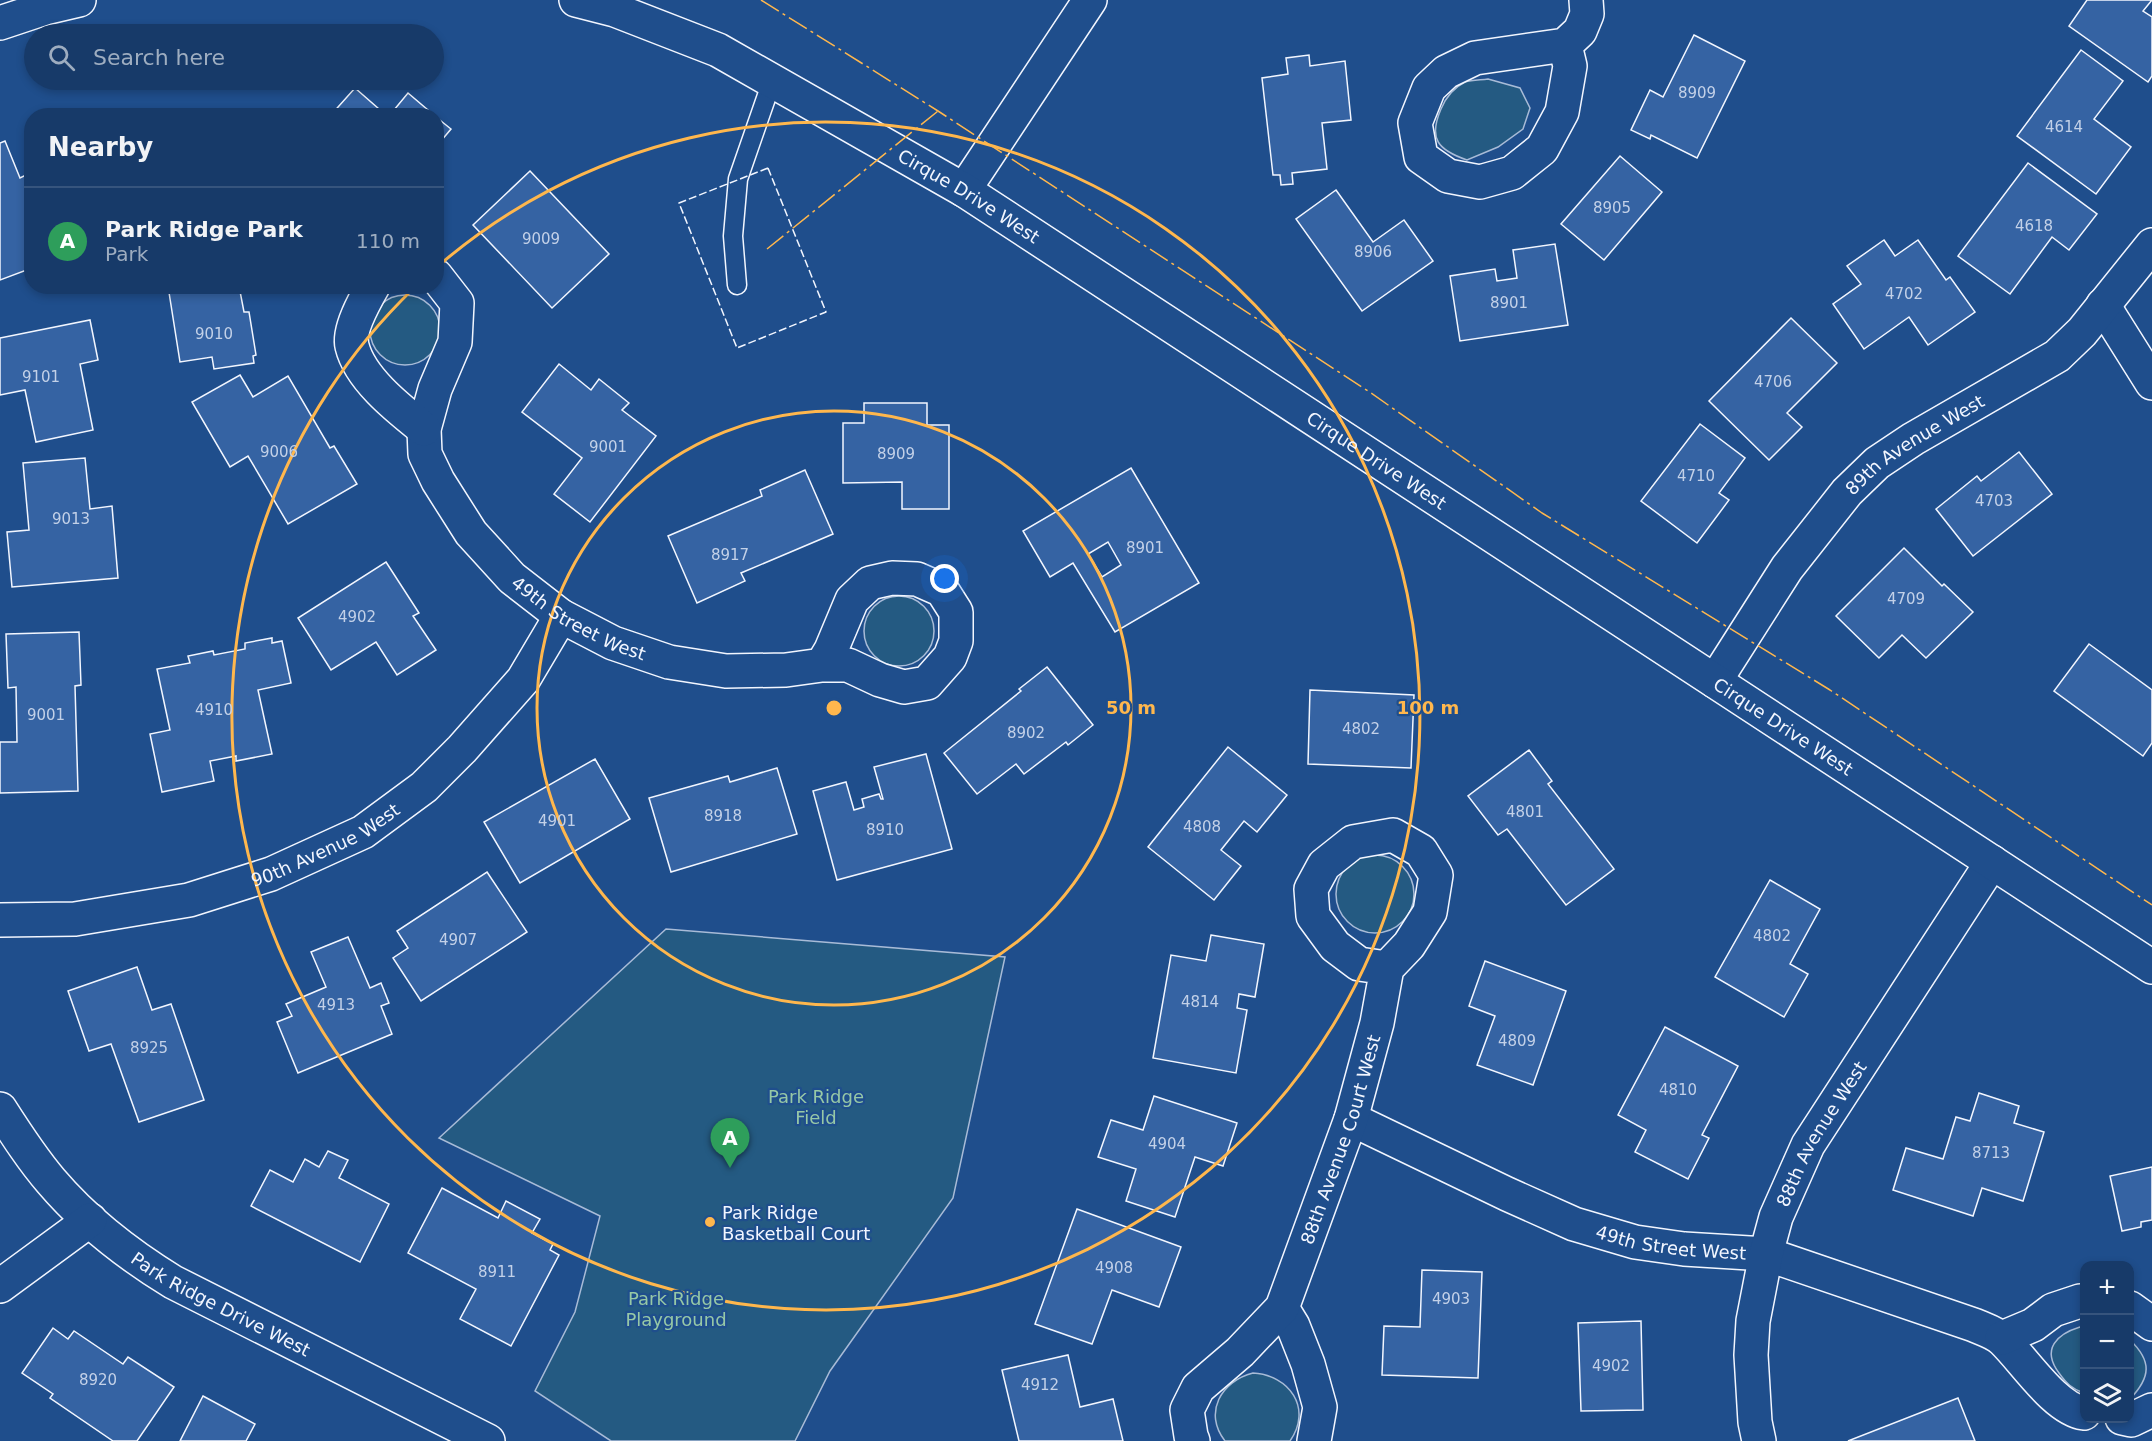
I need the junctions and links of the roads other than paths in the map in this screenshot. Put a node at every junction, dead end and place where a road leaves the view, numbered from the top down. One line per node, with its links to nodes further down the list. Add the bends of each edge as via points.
1 (80, 0): 5 (street)
2 (576, 0): 7 (street, Cirque Drive West, via 615,10 718,50)
3 (1090, 0): 8 (street)
4 (1586, 0): 6 (street, via 1587,14 1580,32)
5 (0, 23)
6 (1565, 45): 6 (street, via 1570,66 1562,112 1542,149 1512,173 1480,182 1448,176 1421,157 1415,123 1429,88 1446,72 1474,58)
7 (772, 81): 8 (street, Cirque Drive West); 10 (lane, via 738,179 733,236)
8 (964, 190): 18 (street, Cirque Drive West)
9 (2152, 245): 13 (street, 89th Avenue West)
10 (737, 285)
11 (444, 286): 15 (street, 49th Street West, via 457,303 455,342 435,389)
12 (368, 294): 15 (street, via 357,313 351,345 365,374)
13 (2103, 305): 14 (street); 18 (street, 89th Avenue West, via 2057,356 1877,463 1847,492 1787,568)
14 (2152, 383)
15 (424, 429): 16 (street, 49th Street West, via 425,454 471,533 512,578)
16 (561, 616): 17 (street, 49th Street West, via 613,644 669,662 726,671); 20 (street, 90th Avenue West, via 523,680 462,749 424,787 363,832 271,874 189,900 75,919)
17 (822, 665)
18 (1714, 681): 19 (street, Cirque Drive West)
19 (1992, 862): 21 (street, Cirque Drive West); 26 (street, 88th Avenue West, via 1808,1145 1776,1217)
20 (0, 920)
21 (2152, 967)
22 (1387, 968): 24 (street, 88th Avenue Court West, via 1377,1023)
23 (0, 1109): 25 (street, Park Ridge Drive West, via 52,1182)
24 (1351, 1119): 26 (street, 49th Street West, via 1574,1224 1635,1242); 29 (street, 88th Avenue Court West)
25 (90, 1220): 27 (street); 36 (street, Park Ridge Drive West, via 173,1282)
26 (1766, 1254): 32 (street, 49th Street West); 39 (street, 88th Avenue West, via 1753,1321 1751,1355)
27 (0, 1286)
28 (2080, 1300): 32 (street)
29 (1282, 1308): 37 (street, 88th Avenue Court West, via 1198,1388 1187,1410); 38 (street, via 1308,1364 1320,1407)
30 (2134, 1311): 31 (street)
31 (2152, 1324)
32 (2002, 1338): 34 (street, 49th Street West, via 2047,1388 2073,1411)
33 (2152, 1410): 35 (street)
34 (2080, 1412)
35 (2134, 1419)
36 (488, 1441)
37 (1193, 1441)
38 (1314, 1441)
39 (1759, 1441)

